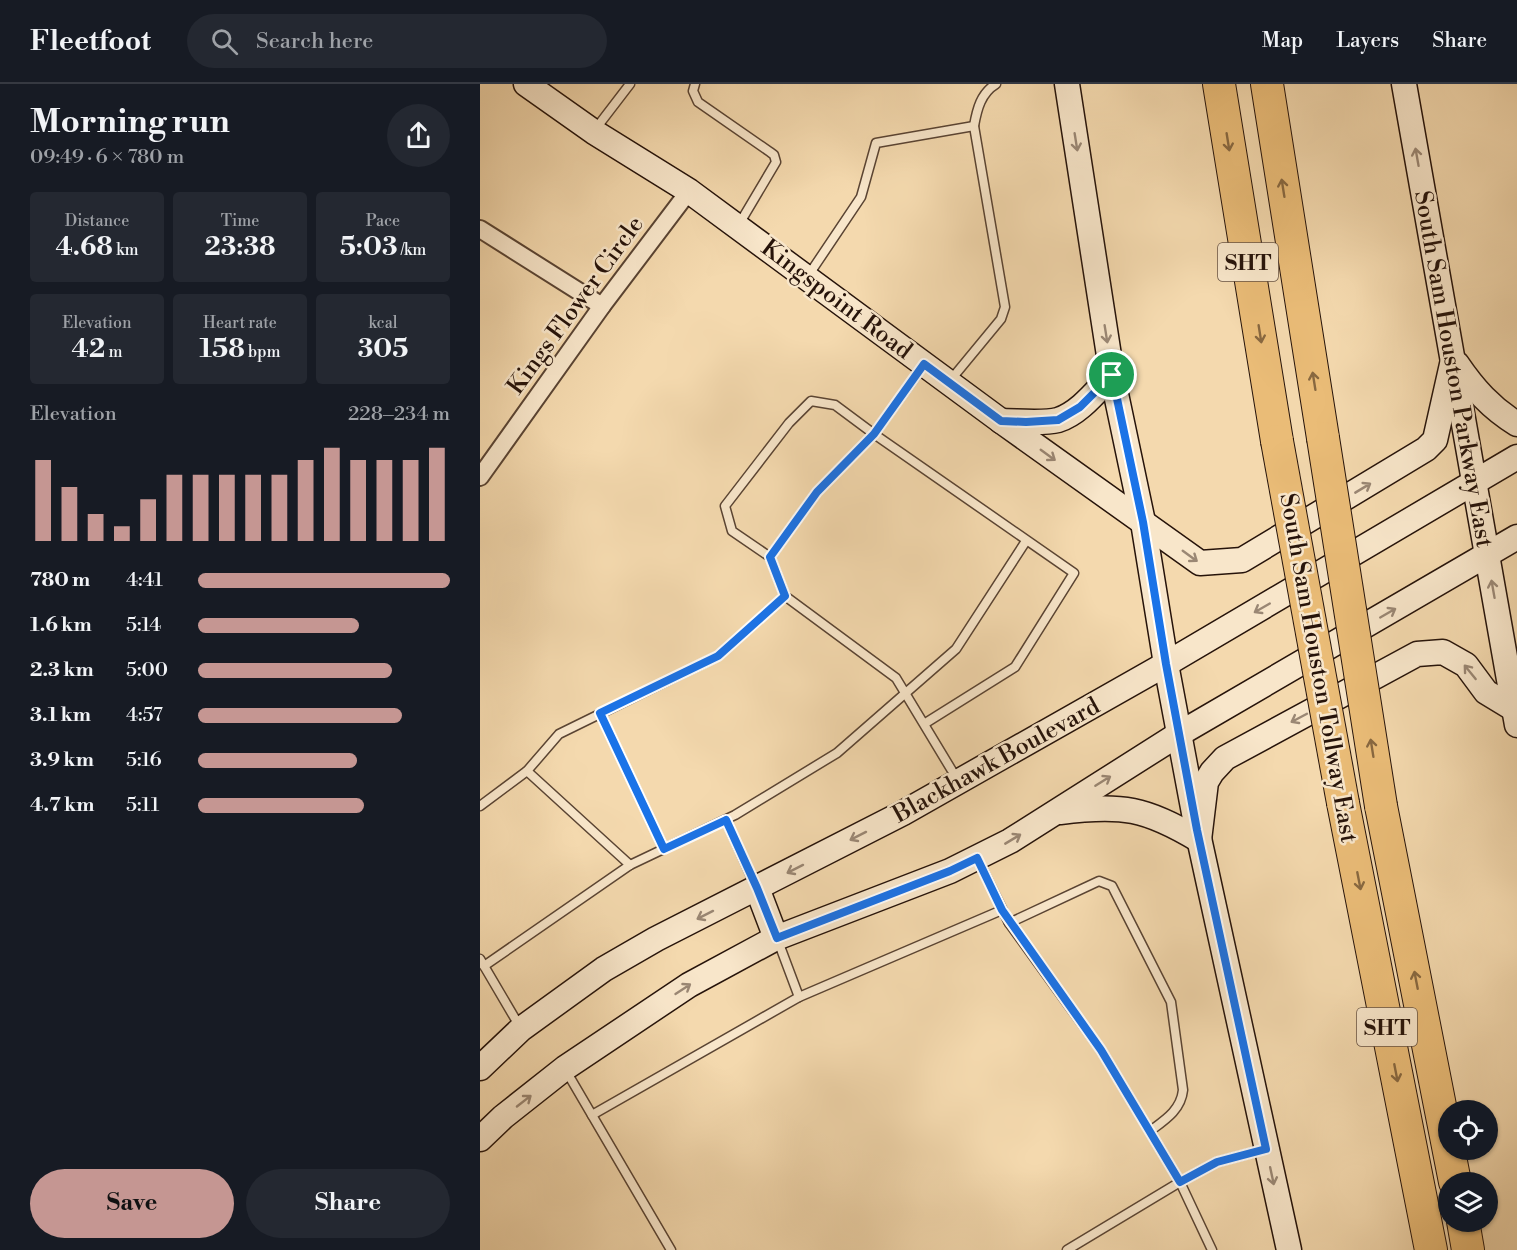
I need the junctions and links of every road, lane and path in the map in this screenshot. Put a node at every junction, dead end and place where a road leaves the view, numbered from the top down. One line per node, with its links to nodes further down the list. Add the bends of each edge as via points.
1 (526, 84): 10 (main road, Kingspoint Road)
2 (630, 84): 10 (lane)
3 (695, 84): 12 (lane, via 693,91 698,102 774,155 776,162)
4 (996, 84): 9 (lane, via 982,98)
5 (1066, 84): 18 (main road, one-way to 18)
6 (1219, 84): 67 (highway, South Sam Houston Tollway East / SHT, one-way to 67, bridge, via 1277,441)
7 (1267, 84): 60 (highway, South Sam Houston Tollway East / SHT, one-way to 7, bridge, via 1381,806)
8 (1404, 84): 16 (main road, South Sam Houston Parkway East, one-way to 8)
9 (975, 126): 14 (lane, via 876,143 861,197); 19 (lane, via 1005,307 1001,319)
10 (594, 132): 11 (main road, Kingspoint Road)
11 (690, 192): 12 (main road, Kingspoint Road); 15 (street, Kings Flower Circle)
12 (738, 226): 14 (main road, Kingspoint Road)
13 (480, 229): 15 (street)
14 (808, 277): 17 (main road, Kingspoint Road)
15 (602, 306): 24 (street, Kings Flower Circle)
16 (1453, 360): 21 (main road, via 1495,410); 25 (main road, South Sam Houston Parkway East); 26 (main road, Kingspoint Road, one-way to 16, via 1200,563 1242,560 1426,449 1435,440)
17 (924, 364): 19 (main road, Kingspoint Road); 22 (lane)
18 (1112, 375): 20 (main road, via 1080,407 1058,420); 26 (main road)
19 (949, 382): 20 (main road, Kingspoint Road)
20 (1001, 421): 26 (main road, Kingspoint Road, one-way to 26)
21 (1517, 424)
22 (874, 434): 28 (lane); 30 (lane, via 817,492); 30 (lane, via 835,405 811,401 789,423 725,506 732,531)
23 (1517, 457): 25 (main road, Blackhawk Boulevard)
24 (480, 477)
25 (1476, 483): 29 (main road, South Sam Houston Parkway East); 32 (main road, Blackhawk Boulevard, one-way to 32)
26 (1143, 522): 32 (main road)
27 (1517, 537): 29 (main road)
28 (1026, 541): 33 (lane, via 956,649); 36 (lane, via 1074,573 1015,666)
29 (1487, 556): 35 (main road, South Sam Houston Parkway East, one-way to 29); 37 (main road, one-way to 29)
30 (770, 557): 31 (lane)
31 (785, 596): 33 (lane, via 896,678); 34 (lane, via 718,656)
32 (1166, 664): 37 (main road); 39 (main road, Blackhawk Boulevard)
33 (906, 693): 36 (lane); 42 (lane, via 837,753)
34 (600, 713): 38 (lane, via 559,734); 44 (lane)
35 (1516, 717): 43 (main road, one-way to 43, via 1486,692 1466,665 1443,652 1417,654 1225,758 1206,782)
36 (924, 724): 39 (lane)
37 (1179, 734): 41 (main road, one-way to 37); 43 (main road)
38 (527, 771): 40 (lane); 46 (lane)
39 (959, 781): 47 (main road, Blackhawk Boulevard, one-way to 47)
40 (480, 806)
41 (1053, 812): 43 (main road, via 1097,807 1144,813); 45 (main road, one-way to 41)
42 (726, 820): 44 (lane); 47 (lane)
43 (1199, 840): 59 (main road)
44 (664, 849): 46 (lane)
45 (977, 858): 48 (lane); 50 (main road)
46 (630, 865): 51 (lane)
47 (757, 888): 50 (main road); 53 (main road, Blackhawk Boulevard, one-way to 53, via 604,969)
48 (1002, 910): 49 (lane); 52 (lane)
49 (1009, 923): 57 (lane, via 1101,1050); 57 (lane, via 1099,881 1112,885 1171,1002 1182,1099 1173,1113)
50 (777, 938): 52 (lane); 55 (main road, one-way to 50, via 689,985)
51 (482, 963): 53 (lane)
52 (799, 997): 56 (lane)
53 (521, 1029): 54 (main road, Blackhawk Boulevard)
54 (480, 1068)
55 (565, 1068): 56 (lane); 58 (main road, one-way to 55)
56 (592, 1115): 63 (lane)
57 (1150, 1131): 61 (lane)
58 (480, 1139)
59 (1266, 1149): 61 (lane, via 1217,1162); 66 (main road, one-way to 66)
60 (1453, 1172)
61 (1180, 1182): 64 (lane); 65 (lane)
62 (1465, 1232): 68 (highway)
63 (672, 1250)
64 (1067, 1250)
65 (1212, 1250)
66 (1288, 1250)
67 (1431, 1250)
68 (1468, 1250)

